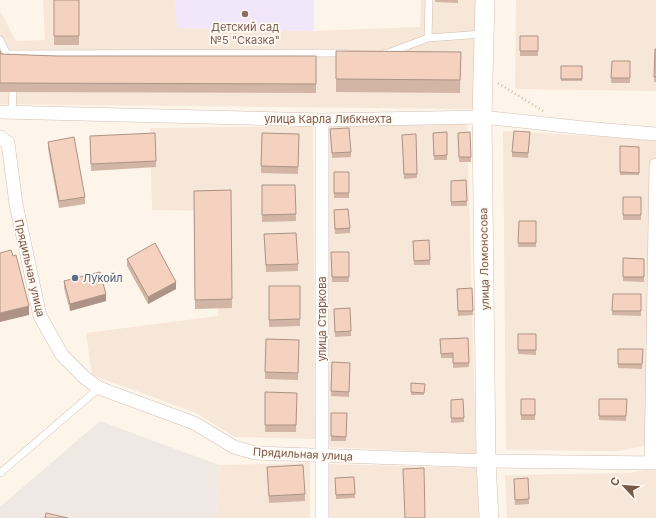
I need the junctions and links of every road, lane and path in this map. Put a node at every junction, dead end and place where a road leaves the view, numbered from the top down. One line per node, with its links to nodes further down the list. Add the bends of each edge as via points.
1 (429, 0): 4 (lane)
2 (485, 0): 3 (main road, улица Ломоносова)
3 (483, 34): 4 (lane); 10 (main road, улица Ломоносова)
4 (428, 38): 7 (lane, via 388,53)
5 (0, 40): 8 (lane, via 7,54)
6 (348, 53): 8 (lane)
7 (380, 53)
8 (13, 54): 9 (lane)
9 (13, 63)
10 (482, 74): 13 (path); 14 (main road, улица Ломоносова)
11 (13, 93): 12 (lane)
12 (6, 112): 15 (street, улица Карла Либкнехта)
13 (549, 114)
14 (482, 117): 15 (street, улица Карла Либкнехта); 16 (street, улица Карла Либкнехта); 21 (main road, улица Ломоносова)
15 (322, 120): 20 (street, улица Старкова)
16 (656, 134)
17 (0, 137): 19 (street, Прядильная улица, via 8,143 16,204 40,316 62,355)
18 (656, 165): 22 (street)
19 (99, 388): 20 (street, Прядильная улица, via 194,423 234,447 255,453); 23 (lane)
20 (322, 456): 21 (street, Прядильная улица); 24 (street, улица Старкова)
21 (486, 461): 22 (street, Прядильная улица); 25 (main road, улица Ломоносова)
22 (654, 463)
23 (0, 473)
24 (322, 518)
25 (489, 518)

